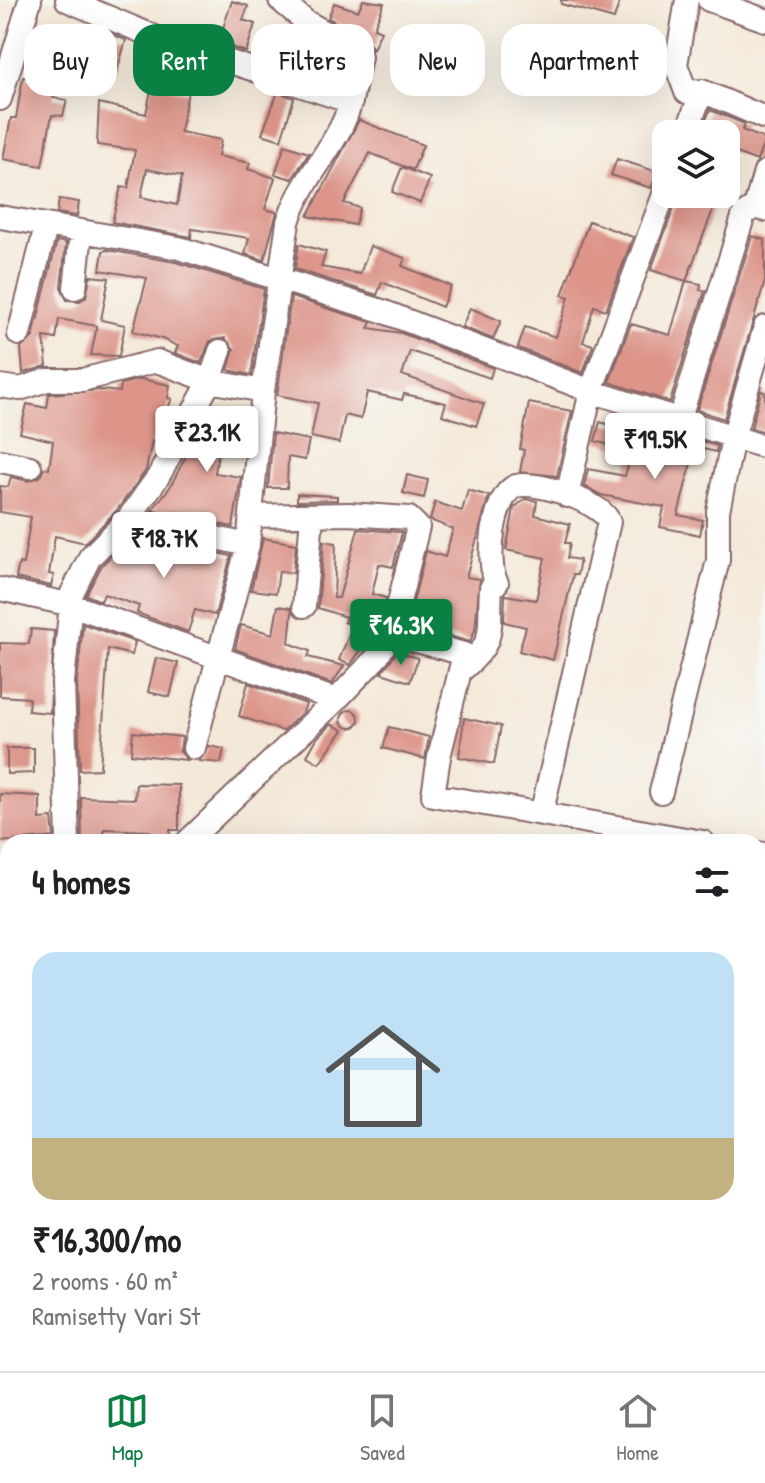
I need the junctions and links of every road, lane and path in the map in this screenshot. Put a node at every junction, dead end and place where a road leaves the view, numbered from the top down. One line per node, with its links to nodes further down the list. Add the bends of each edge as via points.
1 (30, 0): 7 (street)
2 (67, 0): 9 (street, via 155,37)
3 (280, 0): 9 (street, via 305,21 359,51)
4 (687, 0): 8 (street, via 676,65 686,92)
5 (709, 0): 6 (street)
6 (765, 20)
7 (2, 85)
8 (702, 91): 10 (street); 11 (street)
9 (351, 102): 18 (street, via 294,203)
10 (765, 118)
11 (691, 120)
12 (765, 172): 14 (street)
13 (659, 208): 26 (street)
14 (760, 209): 27 (street, via 744,214)
15 (0, 217): 16 (street)
16 (46, 227): 17 (street); 21 (street)
17 (81, 233): 18 (street, via 179,248); 19 (street)
18 (279, 281): 25 (street); 26 (street, via 382,311)
19 (75, 288)
20 (765, 327): 28 (street)
21 (19, 334)
22 (220, 351): 23 (street)
23 (210, 381): 24 (street, via 157,361 82,380 47,380 20,389); 25 (street); 35 (street, via 168,461)
24 (0, 386)
25 (263, 391): 33 (street)
26 (591, 391): 27 (street); 32 (street)
27 (680, 418): 28 (street)
28 (733, 438): 29 (street); 45 (street, via 718,511 718,560)
29 (765, 447)
30 (0, 461): 31 (street)
31 (30, 467)
32 (567, 496): 42 (street, via 517,486 503,498 490,550 497,583 491,588 489,638 486,650); 46 (street, via 600,508 609,522)
33 (251, 516): 34 (street); 36 (street)
34 (312, 517): 39 (street); 40 (street, via 348,514 417,522)
35 (128, 519): 36 (street); 38 (street, via 90,557 72,593)
36 (248, 545): 41 (street)
37 (0, 589): 38 (street)
38 (72, 605): 41 (street); 47 (street, via 63,682)
39 (304, 606)
40 (391, 634): 42 (street, via 462,651); 43 (street, via 378,656)
41 (220, 659): 43 (street); 44 (street)
42 (464, 668): 46 (street, via 433,795)
43 (336, 700): 48 (street)
44 (194, 748)
45 (661, 792)
46 (542, 811): 49 (street)
47 (68, 834)
48 (195, 834)
49 (661, 834)

